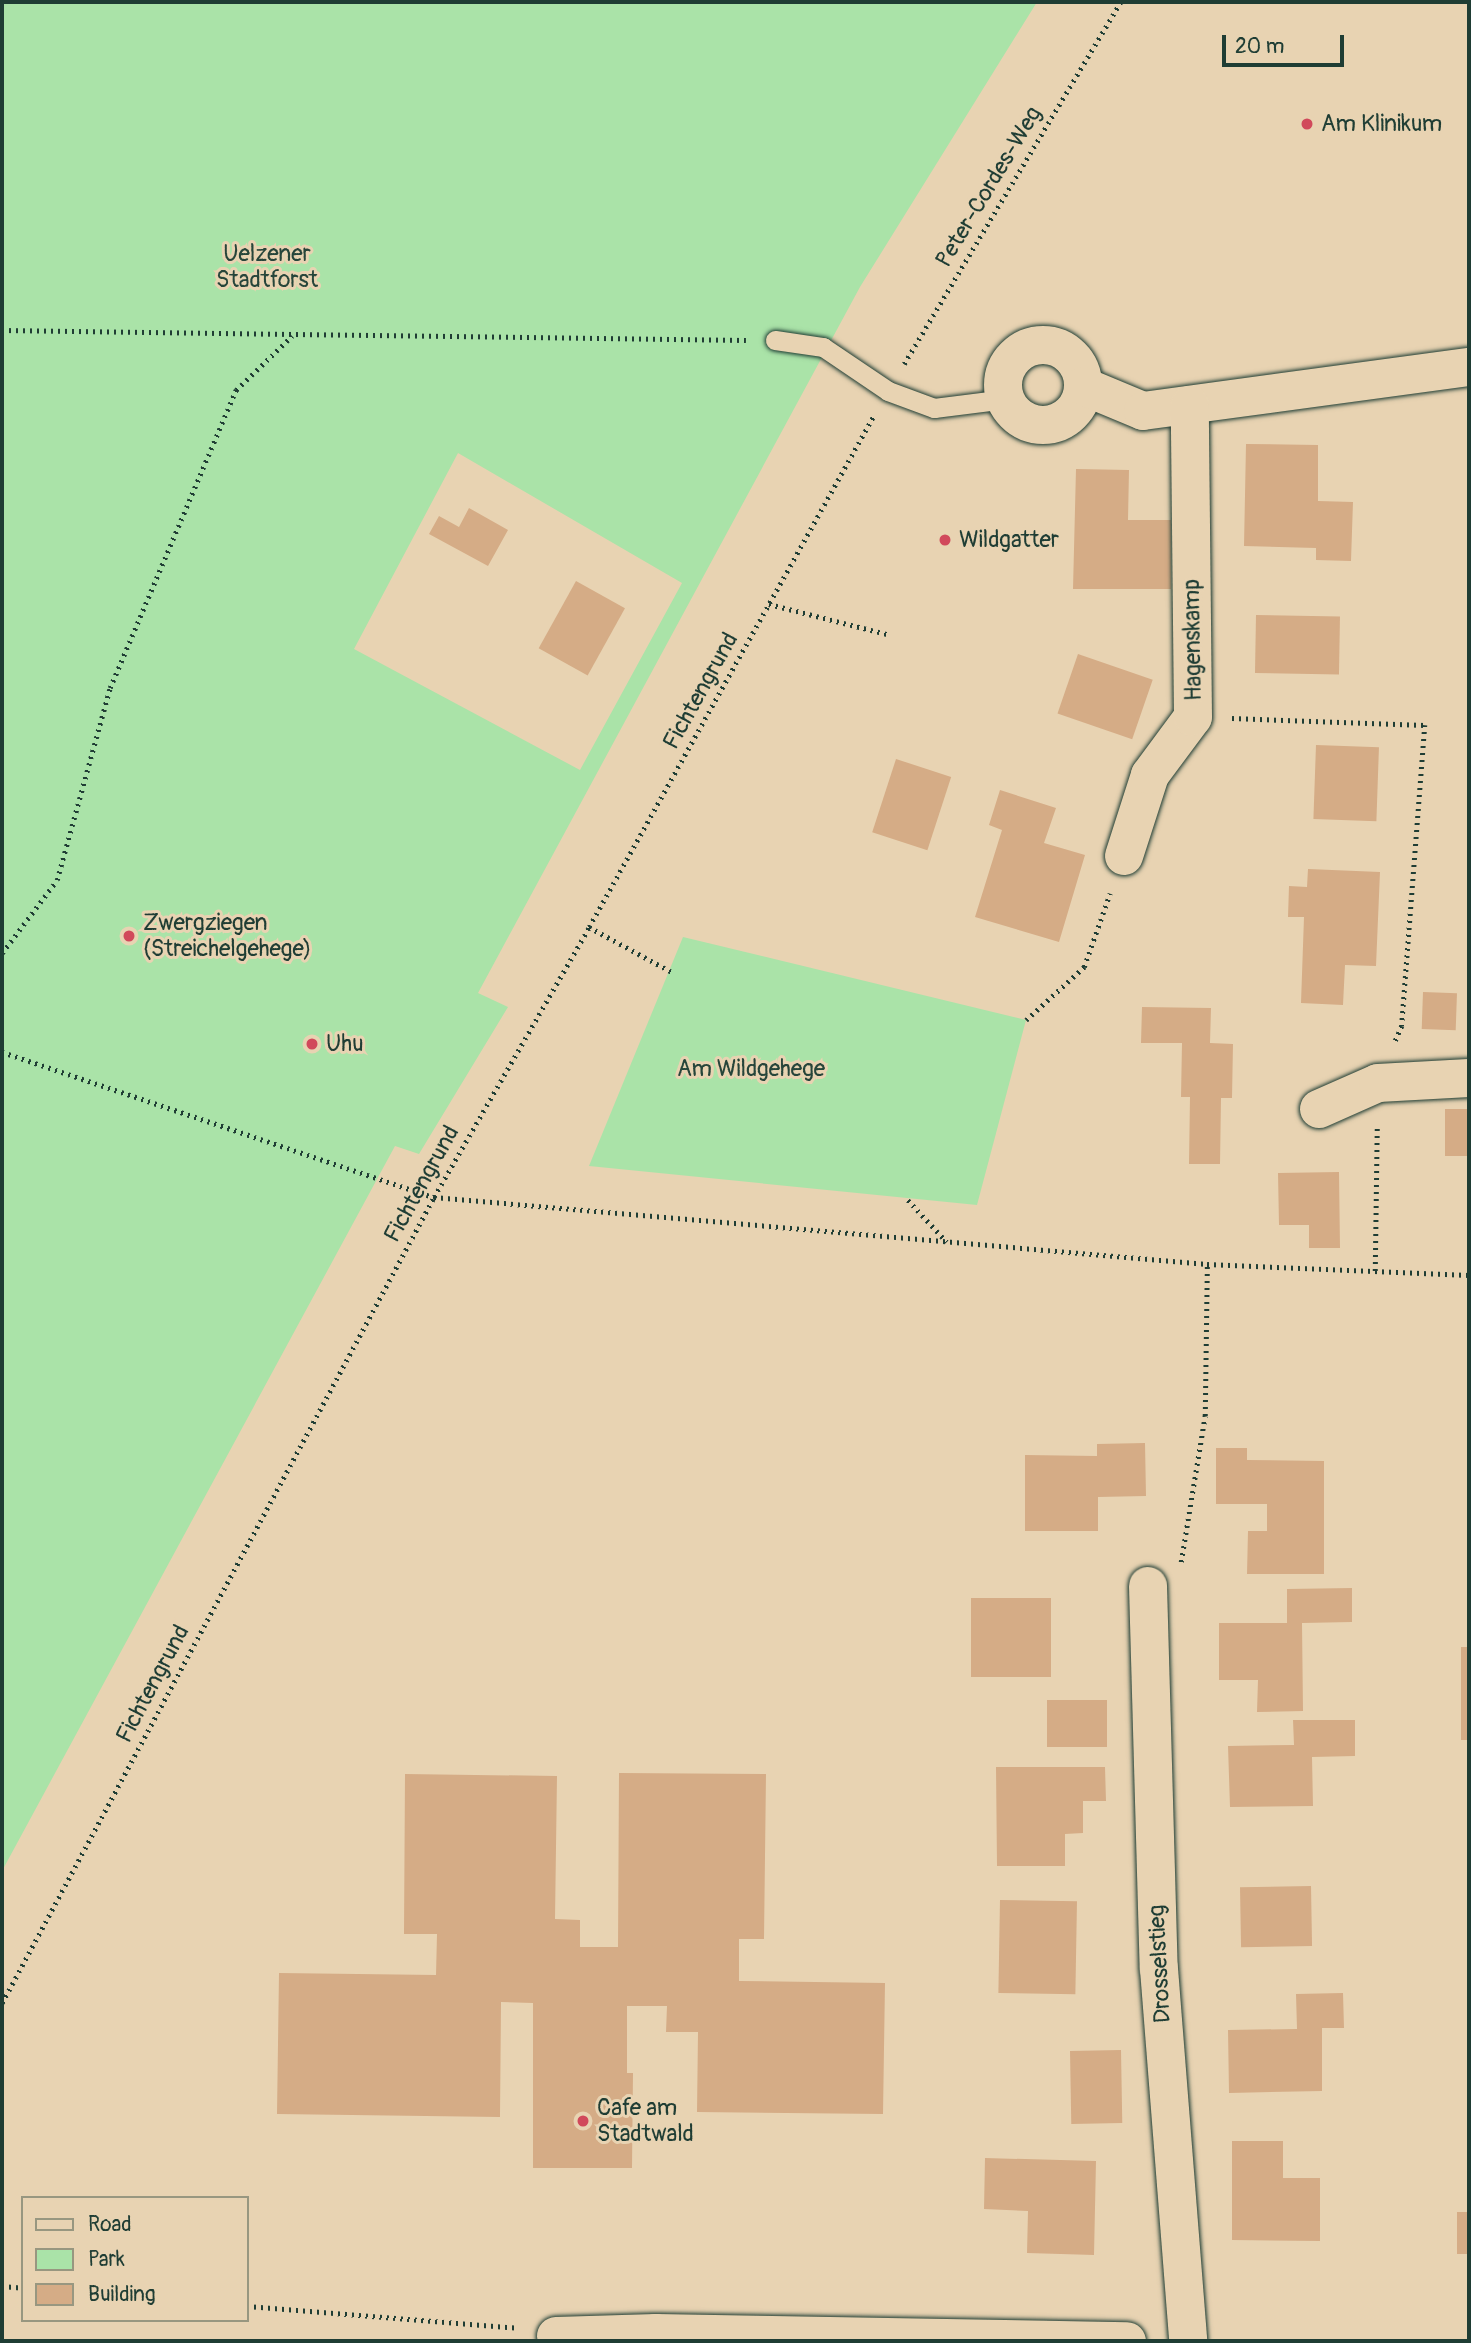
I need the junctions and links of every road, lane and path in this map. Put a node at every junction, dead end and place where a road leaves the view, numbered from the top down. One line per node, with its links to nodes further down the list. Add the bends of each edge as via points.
1 (1121, 2): 7 (path, Peter-Cordes-Weg)
2 (2, 330): 3 (path)
3 (293, 335): 4 (path); 15 (path, via 236,390 110,688 57,880)
4 (775, 340): 7 (lane, via 823,347)
5 (1469, 367): 9 (street)
6 (1083, 386): 8 (street, via 1074,411 1051,424 1025,421); 8 (street, via 1082,374 1068,354 1057,347 1032,346 1020,352 1005,372); 9 (street, via 1143,411)
7 (888, 391): 8 (lane, via 934,408); 10 (path, Fichtengrund)
8 (1005, 398)
9 (1190, 405): 12 (street, Hagenskamp)
10 (769, 604): 11 (path); 14 (path, Fichtengrund)
11 (887, 634)
12 (1194, 717): 13 (street, Hagenskamp, via 1150,775); 20 (path, via 1425,725 1402,1026)
13 (1124, 856): 17 (path, via 1084,967)
14 (589, 927): 16 (path); 22 (path, Fichtengrund)
15 (2, 953)
16 (672, 972)
17 (1026, 1020)
18 (2, 1052): 22 (path)
19 (1469, 1078): 20 (street)
20 (1378, 1083): 21 (street); 26 (path)
21 (1319, 1109)
22 (434, 1197): 24 (path); 29 (path, Fichtengrund)
23 (908, 1200): 24 (path)
24 (948, 1243): 25 (path)
25 (1207, 1264): 26 (path); 28 (path, via 1205,1416 1180,1563)
26 (1375, 1271): 27 (path)
27 (1469, 1275)
28 (1148, 1586): 35 (street, Drosselstieg, via 1159,1969)
29 (2, 2003)
30 (2, 2286): 31 (path)
31 (21, 2288)
32 (248, 2306): 33 (path, via 518,2328)
33 (556, 2339): 34 (street, via 656,2333)
34 (1127, 2341)
35 (1188, 2341)

